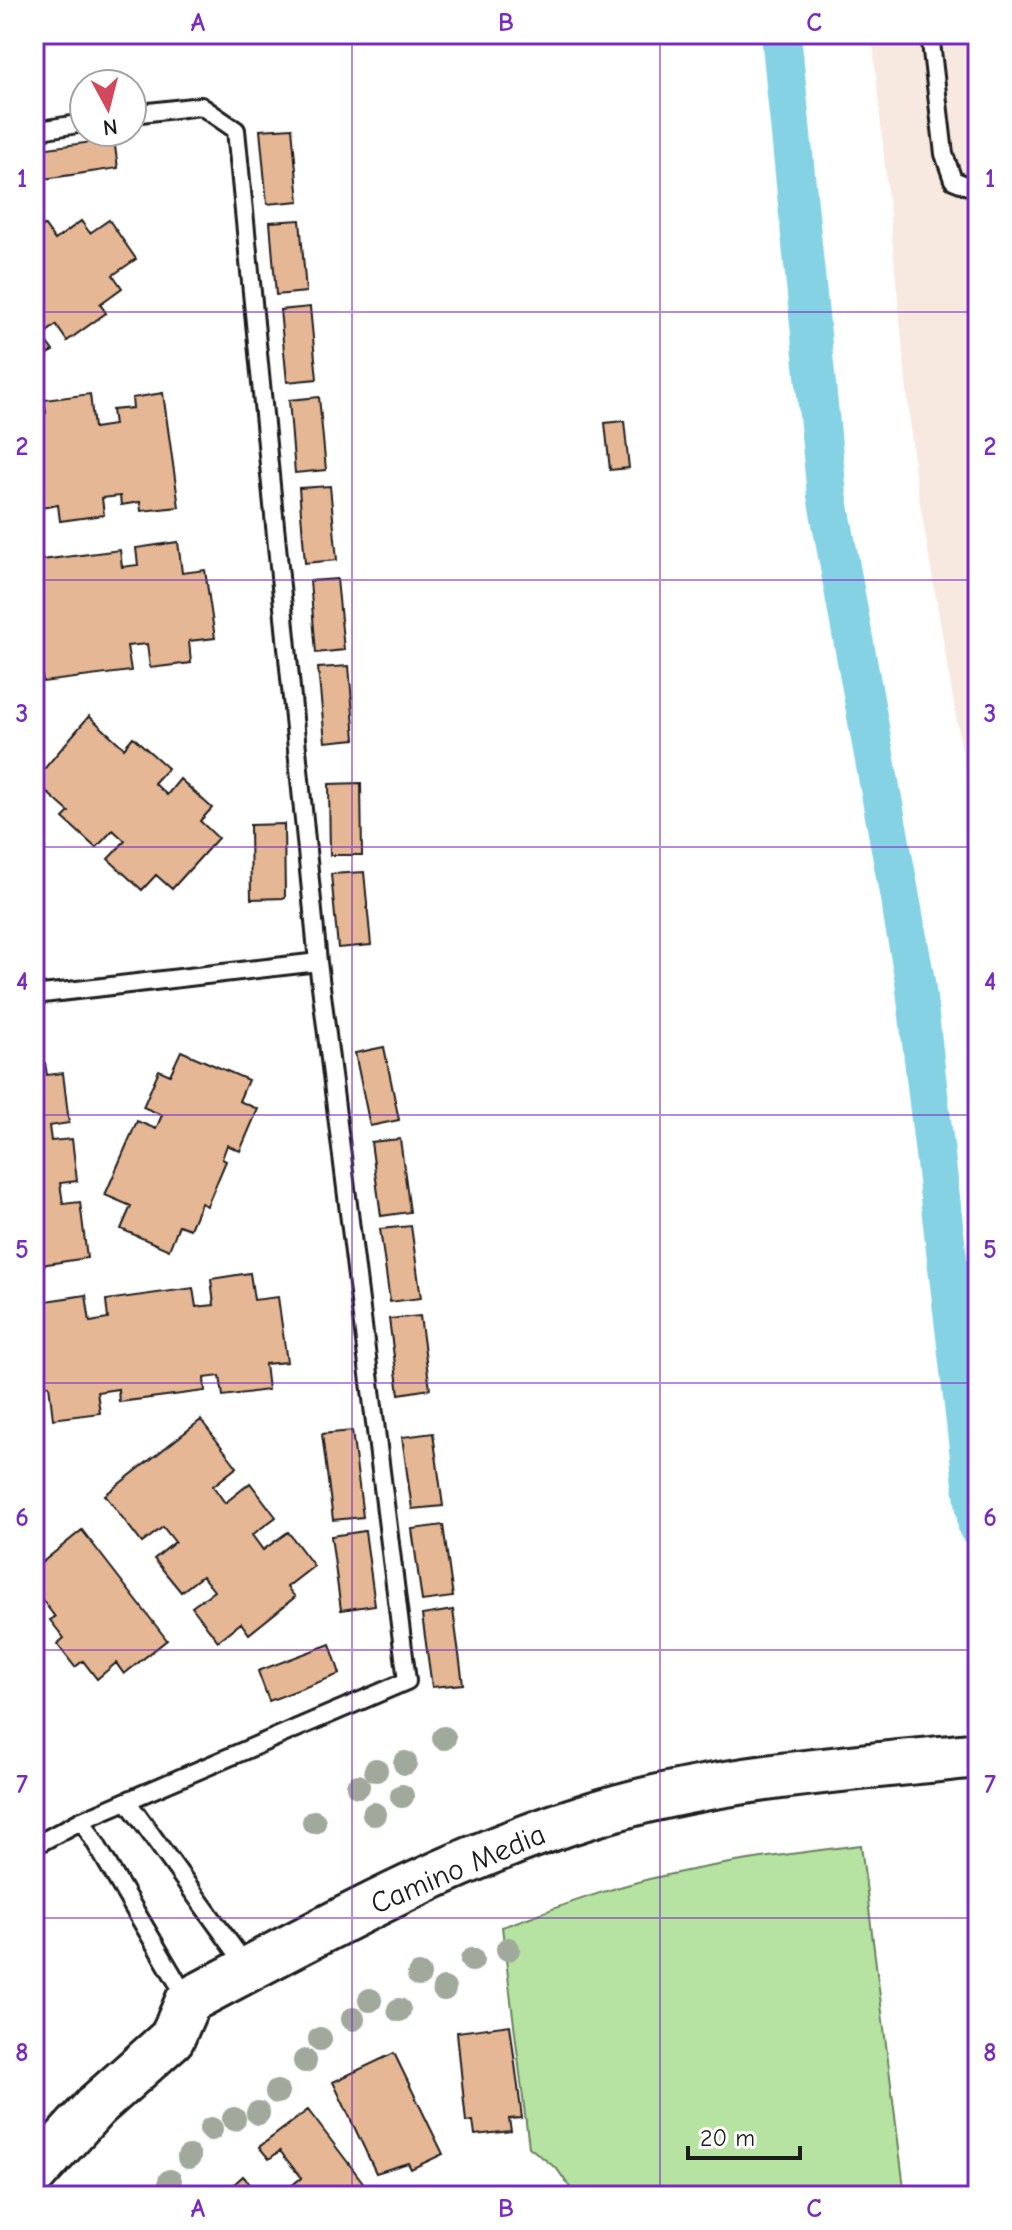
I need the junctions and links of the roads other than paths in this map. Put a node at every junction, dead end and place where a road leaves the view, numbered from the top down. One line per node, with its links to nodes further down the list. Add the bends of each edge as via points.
1 (930, 34): 5 (lane, via 944,154 953,180)
2 (148, 112): 6 (lane, via 201,106 236,130)
3 (68, 126): 4 (lane)
4 (34, 131)
5 (978, 185)
6 (318, 962): 7 (lane); 9 (lane, via 407,1681)
7 (34, 995)
8 (967, 1756): 12 (street, Camino Media, via 722,1786 598,1813 428,1876)
9 (127, 1801): 10 (lane); 12 (lane)
10 (82, 1820): 11 (lane); 13 (lane)
11 (34, 1846)
12 (249, 1969): 13 (street, Camino Media)
13 (188, 2001): 14 (street, via 172,2038 97,2105)
14 (34, 2174)

